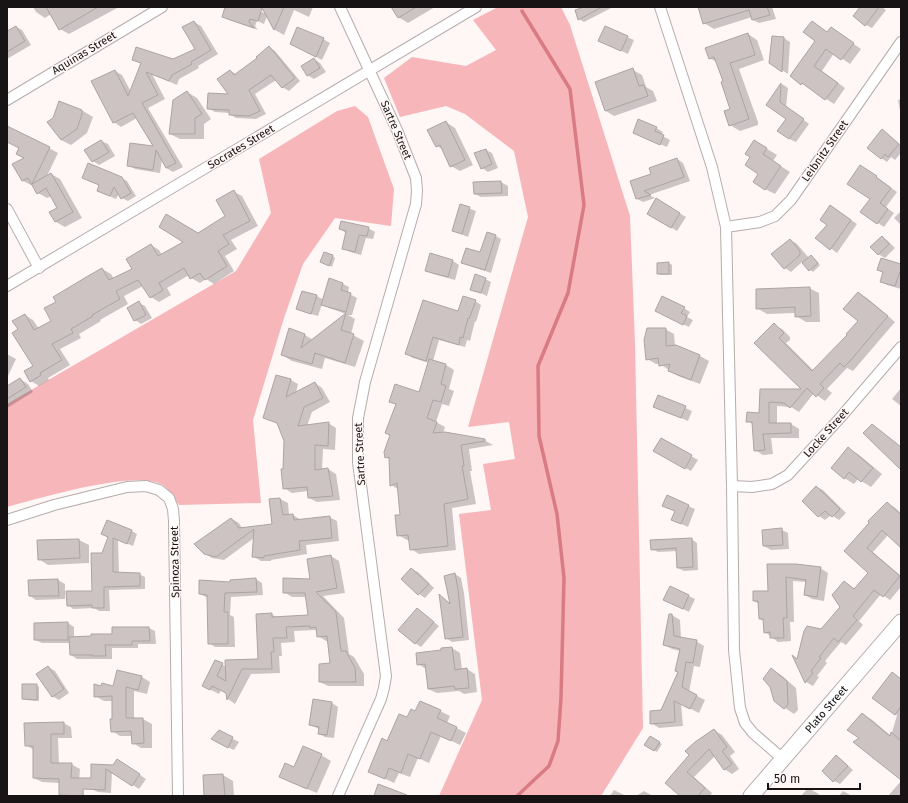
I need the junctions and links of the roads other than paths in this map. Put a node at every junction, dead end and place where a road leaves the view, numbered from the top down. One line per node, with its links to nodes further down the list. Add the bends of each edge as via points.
1 (162, 7): 7 (street, Aquinas Street)
2 (340, 7): 6 (street)
3 (476, 7): 6 (street, Socrates Street)
4 (660, 7): 9 (street, via 712,167)
5 (901, 42): 9 (street, Leibnitz Street, via 791,200 775,216 760,222)
6 (369, 70): 10 (street, Socrates Street); 18 (street, Sartre Street, via 397,130 416,178 417,191 416,204 358,418 358,462 386,676 381,700)
7 (7, 100)
8 (7, 209): 10 (street)
9 (726, 227): 13 (street)
10 (39, 268): 11 (street, Socrates Street)
11 (7, 286)
12 (901, 347): 13 (street, Locke Street, via 788,475 772,484)
13 (732, 486): 16 (street, via 734,650 740,708 745,723 753,733)
14 (7, 520): 17 (street, Spinoza Street, via 54,505 127,488 146,486 159,490 169,498 174,520)
15 (901, 622): 16 (street, Plato Street)
16 (783, 759): 19 (street, Plato Street)
17 (178, 796)
18 (338, 796)
19 (752, 796)

